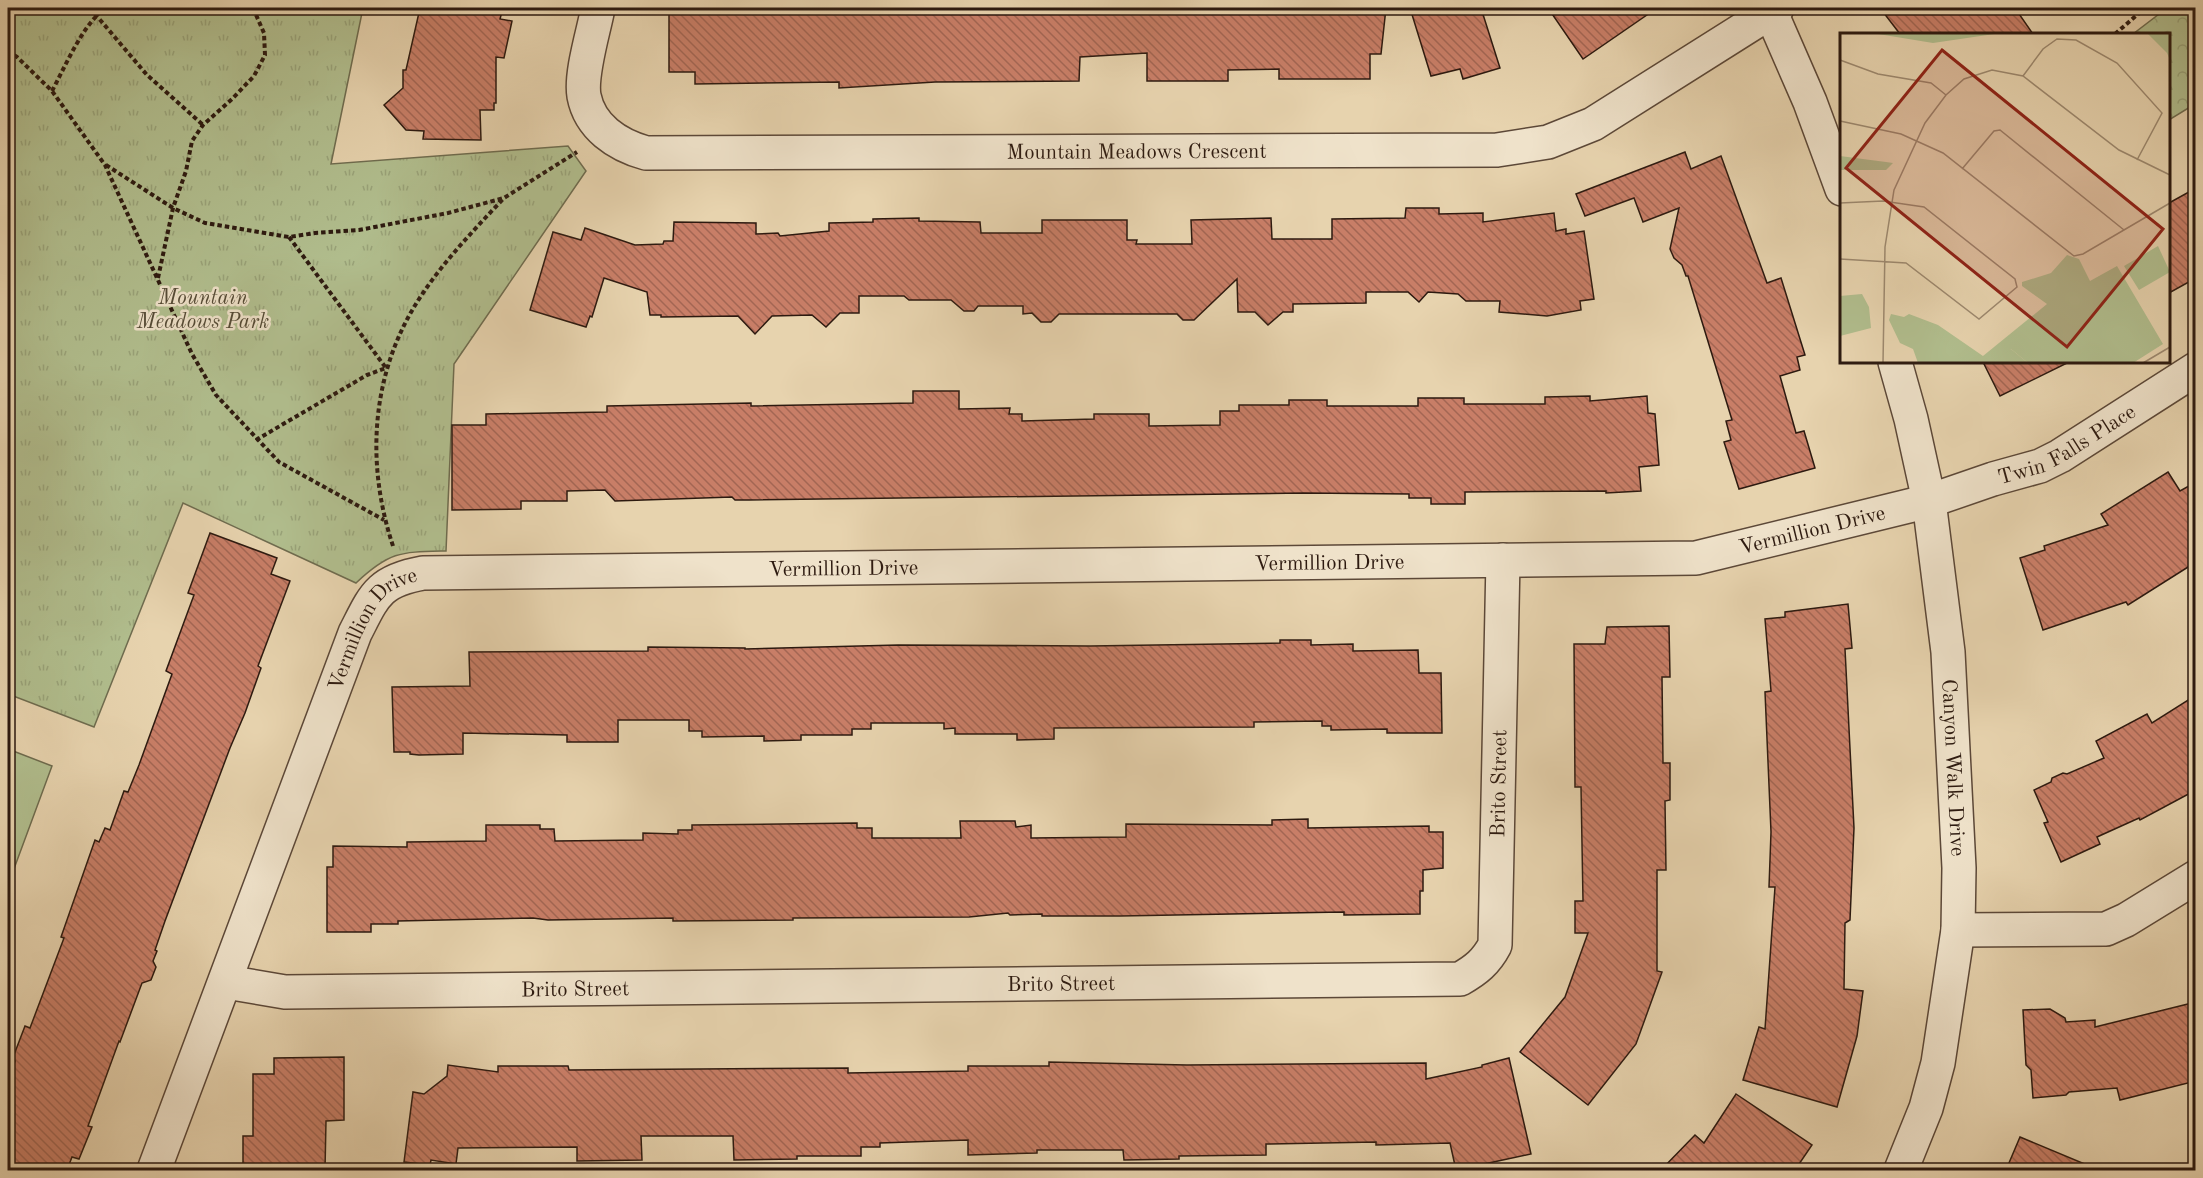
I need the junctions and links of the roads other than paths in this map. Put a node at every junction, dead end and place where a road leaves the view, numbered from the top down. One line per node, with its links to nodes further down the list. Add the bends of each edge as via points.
1 (598, 8): 2 (street, Mountain Meadows Crescent, via 585,71 584,94 591,116 605,133 628,148 646,153 1497,150 1548,142 1593,124)
2 (1772, 9): 3 (street)
3 (1840, 184)
4 (1895, 363): 6 (street, Canyon Walk Drive)
5 (2196, 369): 6 (street, Twin Falls Place, via 2040,466)
6 (1929, 501): 7 (street, Vermillion Drive, via 1696,558); 9 (street, Canyon Walk Drive, via 1948,652 1959,868)
7 (1503, 560): 10 (street, Vermillion Drive, via 423,573 403,577 384,586 355,633); 10 (street, Brito Street, via 1495,945 1480,968 1460,979 285,992)
8 (2196, 877): 9 (street, via 2106,929)
9 (1958, 930): 12 (street, Canyon Walk Drive, via 1938,1063 1926,1108)
10 (226, 982): 11 (street, Vermillion Drive)
11 (154, 1170)
12 (1901, 1170)

